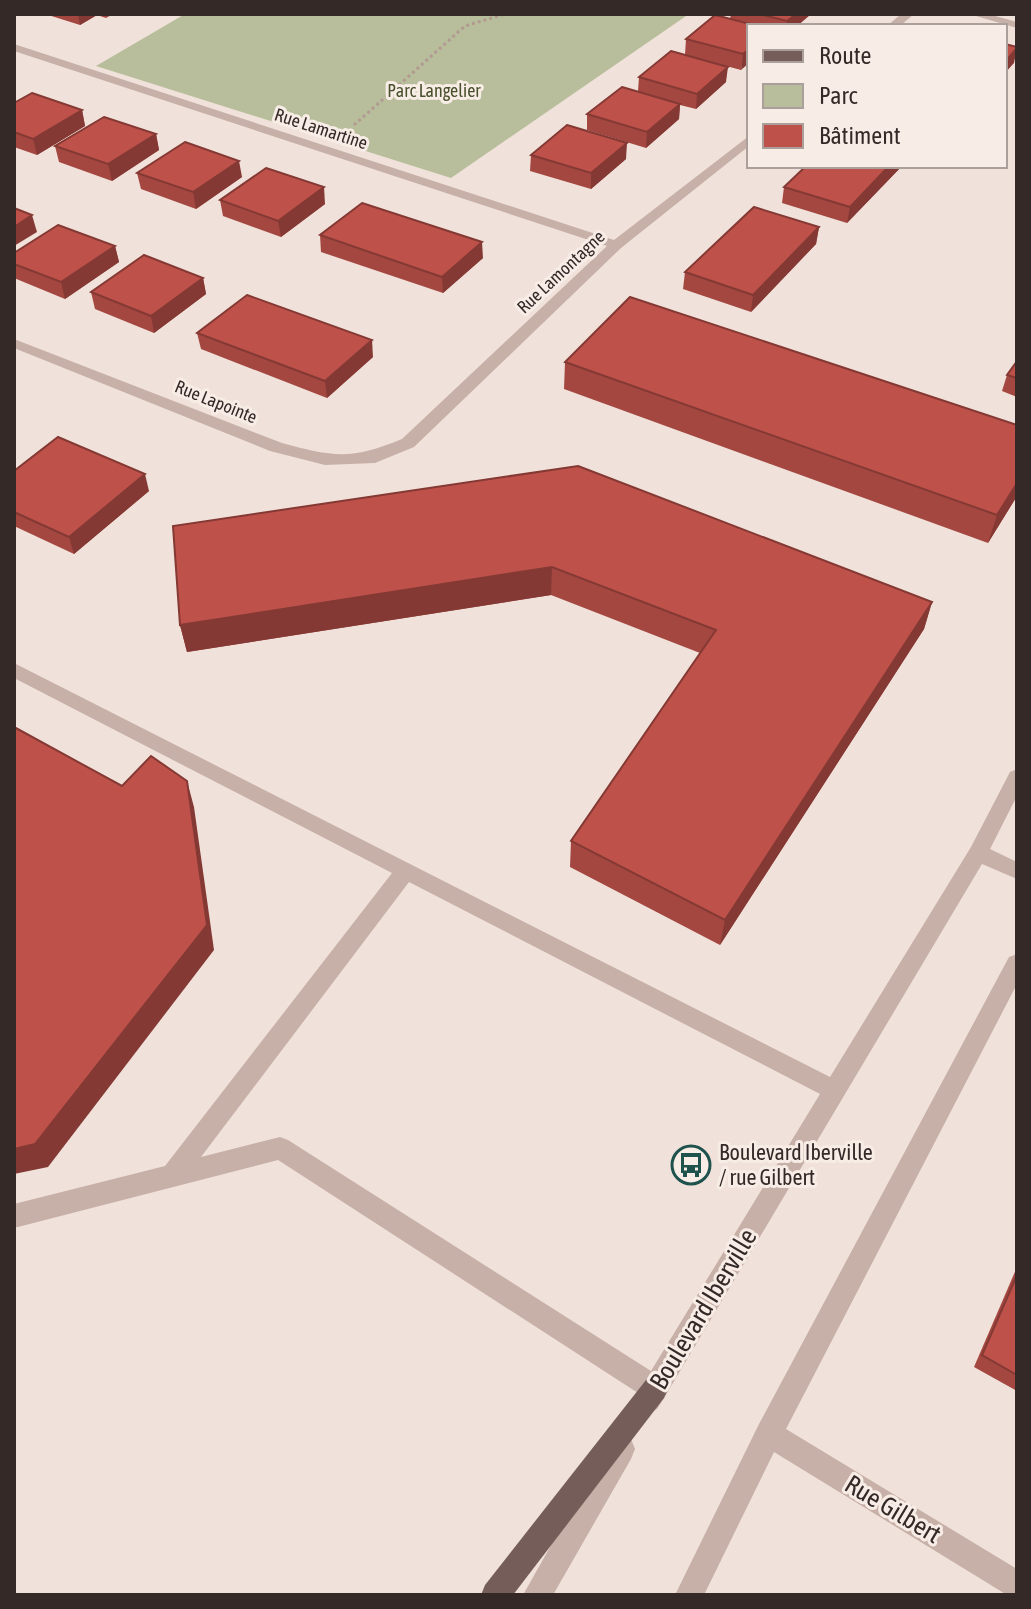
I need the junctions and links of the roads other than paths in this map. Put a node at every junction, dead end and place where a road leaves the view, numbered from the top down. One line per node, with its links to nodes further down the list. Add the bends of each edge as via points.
1 (975, 14): 2 (street)
2 (1017, 25)
3 (14, 47): 5 (street, Rue Lamartine)
4 (747, 142): 5 (street, Rue Lamontagne)
5 (616, 245): 7 (street, Rue Lamontagne)
6 (14, 343): 7 (street, Rue Lapointe, via 276,447 325,460 369,459)
7 (408, 443)
8 (14, 670): 11 (street)
9 (1017, 777): 10 (street, Boulevard Iberville)
10 (978, 853): 12 (street); 14 (street, Boulevard Iberville)
11 (406, 871): 14 (street); 15 (street)
12 (1017, 871)
13 (1017, 963): 18 (street)
14 (834, 1090): 17 (street, Boulevard Iberville)
15 (174, 1173): 16 (street); 17 (street, via 280,1148)
16 (14, 1216)
17 (655, 1389): 20 (main road); 21 (street, Boulevard Iberville)
18 (769, 1434): 19 (street, Rue Gilbert); 22 (street)
19 (1017, 1585)
20 (495, 1595)
21 (537, 1595)
22 (689, 1595)

